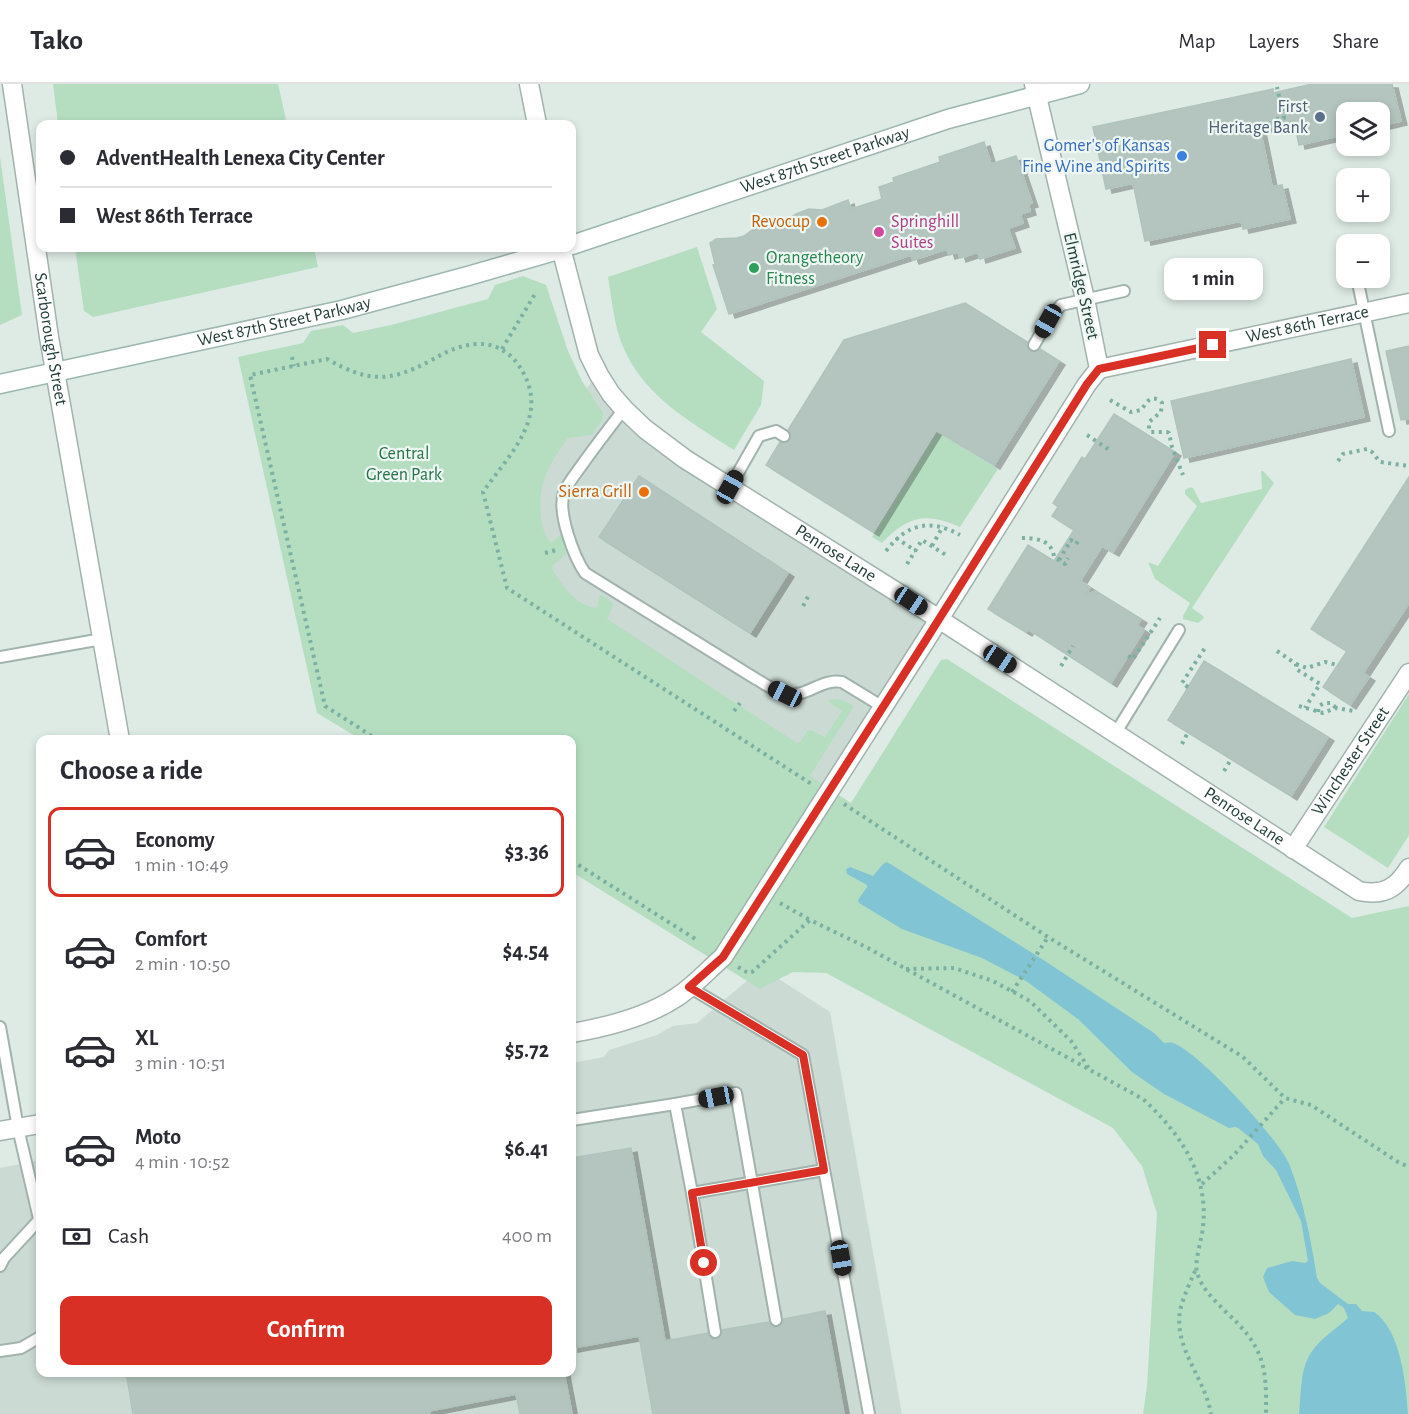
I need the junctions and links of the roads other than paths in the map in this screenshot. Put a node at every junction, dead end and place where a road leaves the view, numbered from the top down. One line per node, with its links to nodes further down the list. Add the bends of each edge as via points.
1 (12, 84): 7 (street, Scarborough Street)
2 (530, 84): 5 (street)
3 (1080, 84): 4 (street, West 87th Street Parkway)
4 (1035, 89): 6 (street, West 87th Street Parkway); 13 (street, Elmridge Street)
5 (536, 120)
6 (576, 243)
7 (36, 245)
8 (37, 252): 18 (street, Scarborough Street)
9 (547, 252): 18 (street, West 87th Street Parkway, via 342,310)
10 (566, 252): 20 (street, Penrose Lane, via 589,355)
11 (1359, 288): 15 (lane)
12 (1124, 291): 13 (lane)
13 (1085, 299): 16 (lane, via 1061,305); 17 (street, Elmridge Street)
14 (1409, 303): 15 (street, West 86th Terrace)
15 (1365, 313): 17 (street, West 86th Terrace); 21 (lane)
16 (1034, 345)
17 (1099, 369): 24 (street)
18 (55, 373): 19 (street, West 87th Street Parkway); 26 (street, Scarborough Street)
19 (0, 384)
20 (624, 409): 23 (street, Penrose Lane, via 685,459); 29 (lane, via 566,489 562,507 585,573 785,694 796,694 834,680)
21 (1389, 431)
22 (784, 436): 23 (lane, via 776,431 759,436)
23 (730, 487): 24 (street, Penrose Lane)
24 (939, 619): 29 (street); 30 (street, Penrose Lane)
25 (1179, 630): 30 (lane)
26 (102, 639): 27 (lane); 31 (street, Scarborough Street)
27 (0, 657)
28 (1409, 673): 32 (street, Winchester Street)
29 (883, 707): 34 (street, via 730,962)
30 (1116, 734): 32 (street, Penrose Lane)
31 (119, 735)
32 (1293, 849): 33 (street, Penrose Lane, via 1359,891 1374,894 1396,885)
33 (1409, 868)
34 (689, 987): 36 (street, via 641,1015); 42 (lane, via 803,1055)
35 (0, 1027): 40 (lane)
36 (576, 1032)
37 (675, 1104): 38 (lane); 43 (lane, via 736,1093); 44 (lane)
38 (576, 1119)
39 (36, 1125): 40 (street)
40 (18, 1128): 41 (street); 45 (lane)
41 (0, 1131)
42 (824, 1170): 43 (lane); 52 (lane)
43 (752, 1183): 44 (lane); 48 (lane)
44 (692, 1193): 49 (lane)
45 (36, 1203)
46 (36, 1224): 47 (lane)
47 (1, 1260)
48 (776, 1320)
49 (715, 1332)
50 (36, 1339): 51 (lane, via 21,1348)
51 (0, 1352)
52 (869, 1414)

